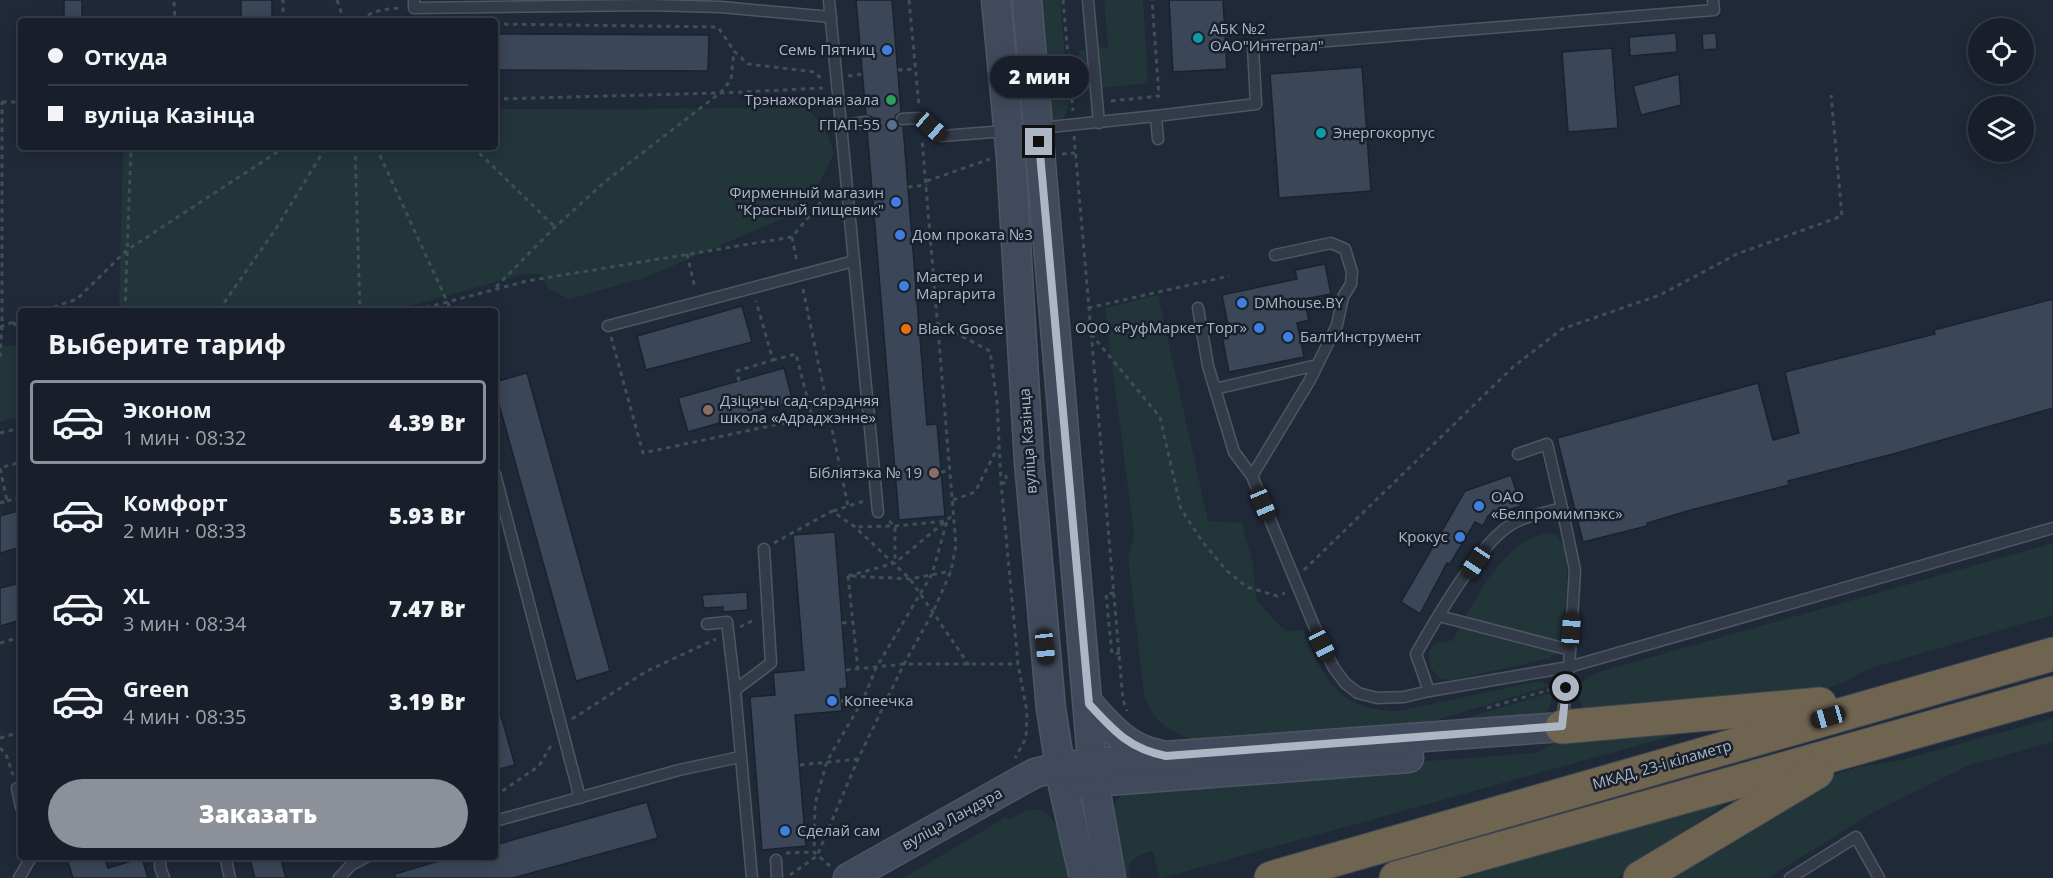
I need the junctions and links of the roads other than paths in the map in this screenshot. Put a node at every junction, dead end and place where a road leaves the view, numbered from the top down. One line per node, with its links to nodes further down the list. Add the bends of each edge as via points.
1 (830, 0): 9 (lane)
2 (996, 0): 15 (main road, вуліца Казінца)
3 (1027, 0): 15 (main road, вуліца Казінца)
4 (1088, 0): 13 (lane)
5 (1713, 0): 10 (lane, via 1714,10 1253,47 1256,104)
6 (649, 2): 8 (lane); 9 (lane)
7 (414, 4): 8 (lane)
8 (516, 4)
9 (831, 17): 14 (lane)
10 (1156, 117): 13 (lane); 16 (lane)
11 (902, 119): 15 (lane, via 920,118 941,135)
12 (866, 123): 14 (lane)
13 (1099, 123): 15 (lane)
14 (842, 125): 18 (lane)
15 (1023, 130): 39 (main road, вуліца Казінца); 45 (main road, вуліца Казінца, via 1034,533)
16 (1158, 139)
17 (1275, 255): 21 (lane, via 1331,243 1345,249 1352,272 1351,284)
18 (854, 261): 20 (lane); 27 (lane)
19 (1198, 308): 22 (lane)
20 (608, 326)
21 (1317, 365): 22 (lane); 24 (lane)
22 (1215, 388): 24 (lane, via 1234,452)
23 (1518, 454): 26 (lane, via 1547,444)
24 (1252, 476): 36 (lane, via 1322,645 1345,683 1358,693 1377,698)
25 (498, 485): 48 (lane)
26 (1562, 508): 30 (lane, via 1499,532); 32 (lane, via 1575,570)
27 (878, 512)
28 (2053, 528): 34 (lane)
29 (764, 549): 35 (lane, via 771,663)
30 (1439, 616): 32 (lane); 36 (lane, via 1416,654)
31 (707, 624): 35 (lane, via 727,622)
32 (1570, 650): 34 (lane)
33 (2053, 654): 37 (highway, МКАД, 23-і кіламетр)
34 (1569, 667): 36 (lane); 40 (lane)
35 (735, 690): 43 (lane)
36 (1429, 691)
37 (1917, 691): 40 (highway, via 1799,706); 65 (highway, МКАД, 23-і кіламетр)
38 (2053, 693): 41 (highway)
39 (1089, 704): 42 (main road, via 1117,735 1148,752); 44 (main road, вуліца Казінца)
40 (1562, 726): 42 (main road); 44 (main road, via 1548,741 1524,748)
41 (1889, 738): 66 (highway); 67 (highway, via 1782,791)
42 (1166, 756): 44 (main road)
43 (740, 757): 48 (lane); 59 (lane)
44 (1093, 772): 45 (main road); 64 (main road, вуліца Казінца)
45 (1061, 776): 61 (main road, вуліца Ландэра, via 1035,773); 62 (main road, вуліца Ландэра); 63 (main road, вуліца Казінца)
46 (16, 788): 47 (lane)
47 (18, 796)
48 (580, 798): 49 (lane)
49 (498, 820)
50 (30, 860): 55 (lane)
51 (161, 860): 56 (lane)
52 (226, 860): 57 (lane)
53 (361, 860): 58 (lane)
54 (776, 860): 60 (lane)
55 (19, 878)
56 (164, 878)
57 (230, 878)
58 (339, 878)
59 (752, 878)
60 (777, 878)
61 (848, 878)
62 (880, 878)
63 (1083, 878)
64 (1111, 878)
65 (1271, 878)
66 (1396, 878)
67 (1640, 878)
68 (1790, 878): 69 (lane, via 1856,837)
69 (1879, 878)

